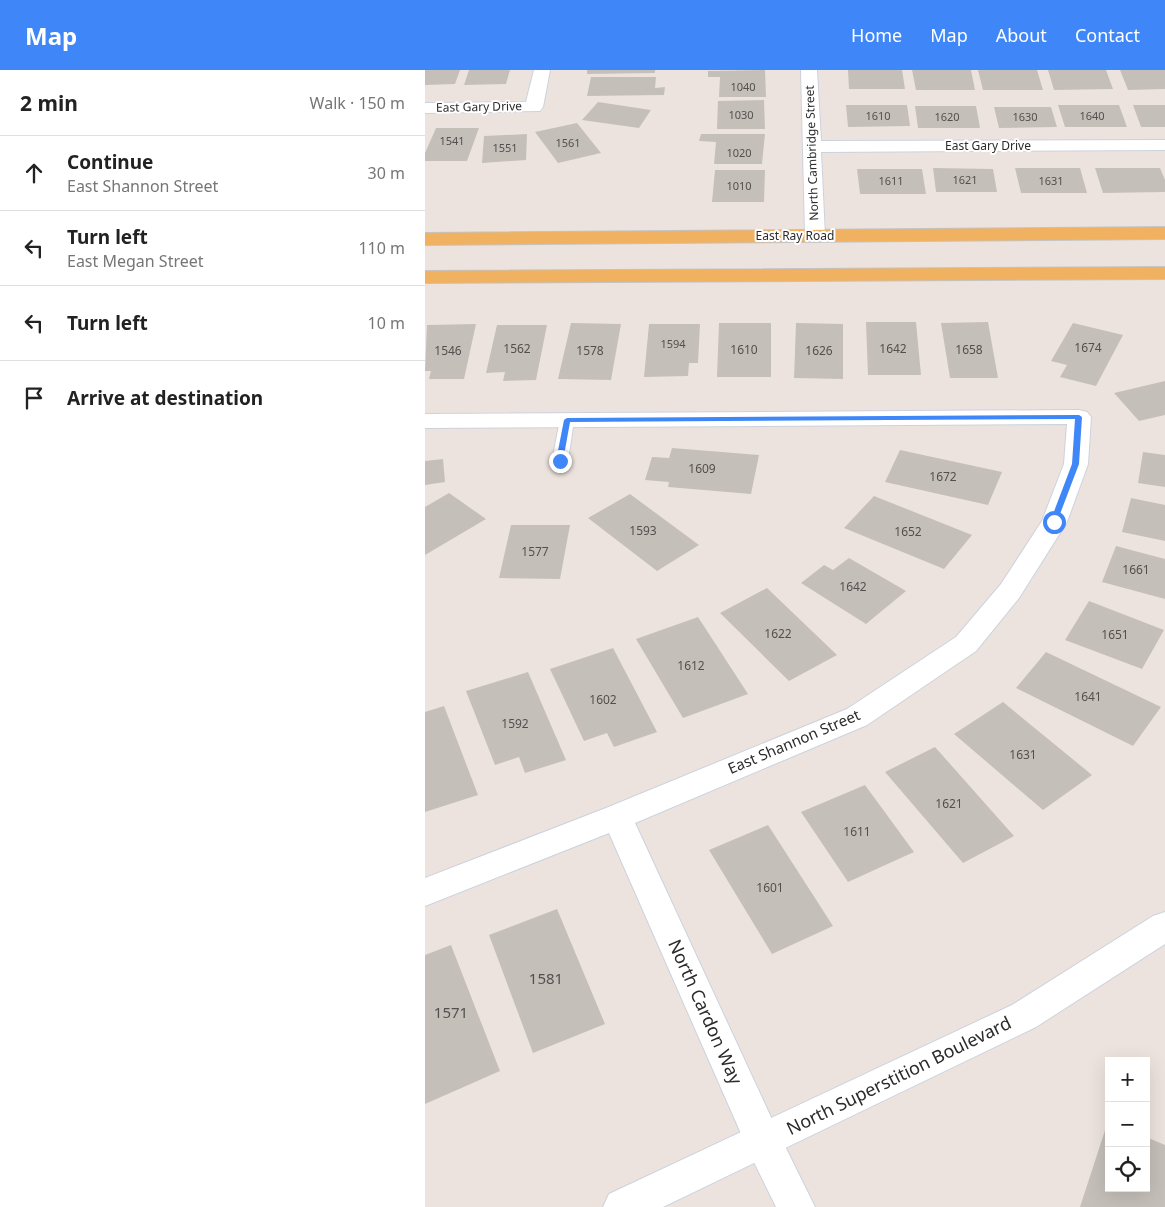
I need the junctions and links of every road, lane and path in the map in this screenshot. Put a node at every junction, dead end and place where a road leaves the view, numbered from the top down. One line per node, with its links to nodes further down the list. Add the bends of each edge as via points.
1 (542, 70): 3 (street, East Gary Drive, via 534,107)
2 (809, 70): 5 (street, North Cambridge Street)
3 (425, 108)
4 (1165, 145): 5 (street, East Gary Drive)
5 (811, 147): 7 (street, North Cambridge Street)
6 (1165, 233): 7 (main road, East Ray Road)
7 (815, 236): 8 (main road, East Ray Road)
8 (425, 239)
9 (1165, 274): 10 (main road)
10 (425, 278)
11 (567, 420): 12 (street); 13 (lane); 14 (street, East Shannon Street, via 1079,417 1076,464 1054,522 1011,591 966,644 857,717)
12 (425, 421)
13 (560, 461)
14 (617, 817): 15 (street, East Shannon Street); 17 (street, North Cardon Way)
15 (425, 892)
16 (1165, 926): 17 (street, North Superstition Boulevard, via 1024,1016)
17 (763, 1140): 18 (street, North Superstition Boulevard); 19 (street, North Cardon Way)
18 (622, 1207)
19 (796, 1207)

